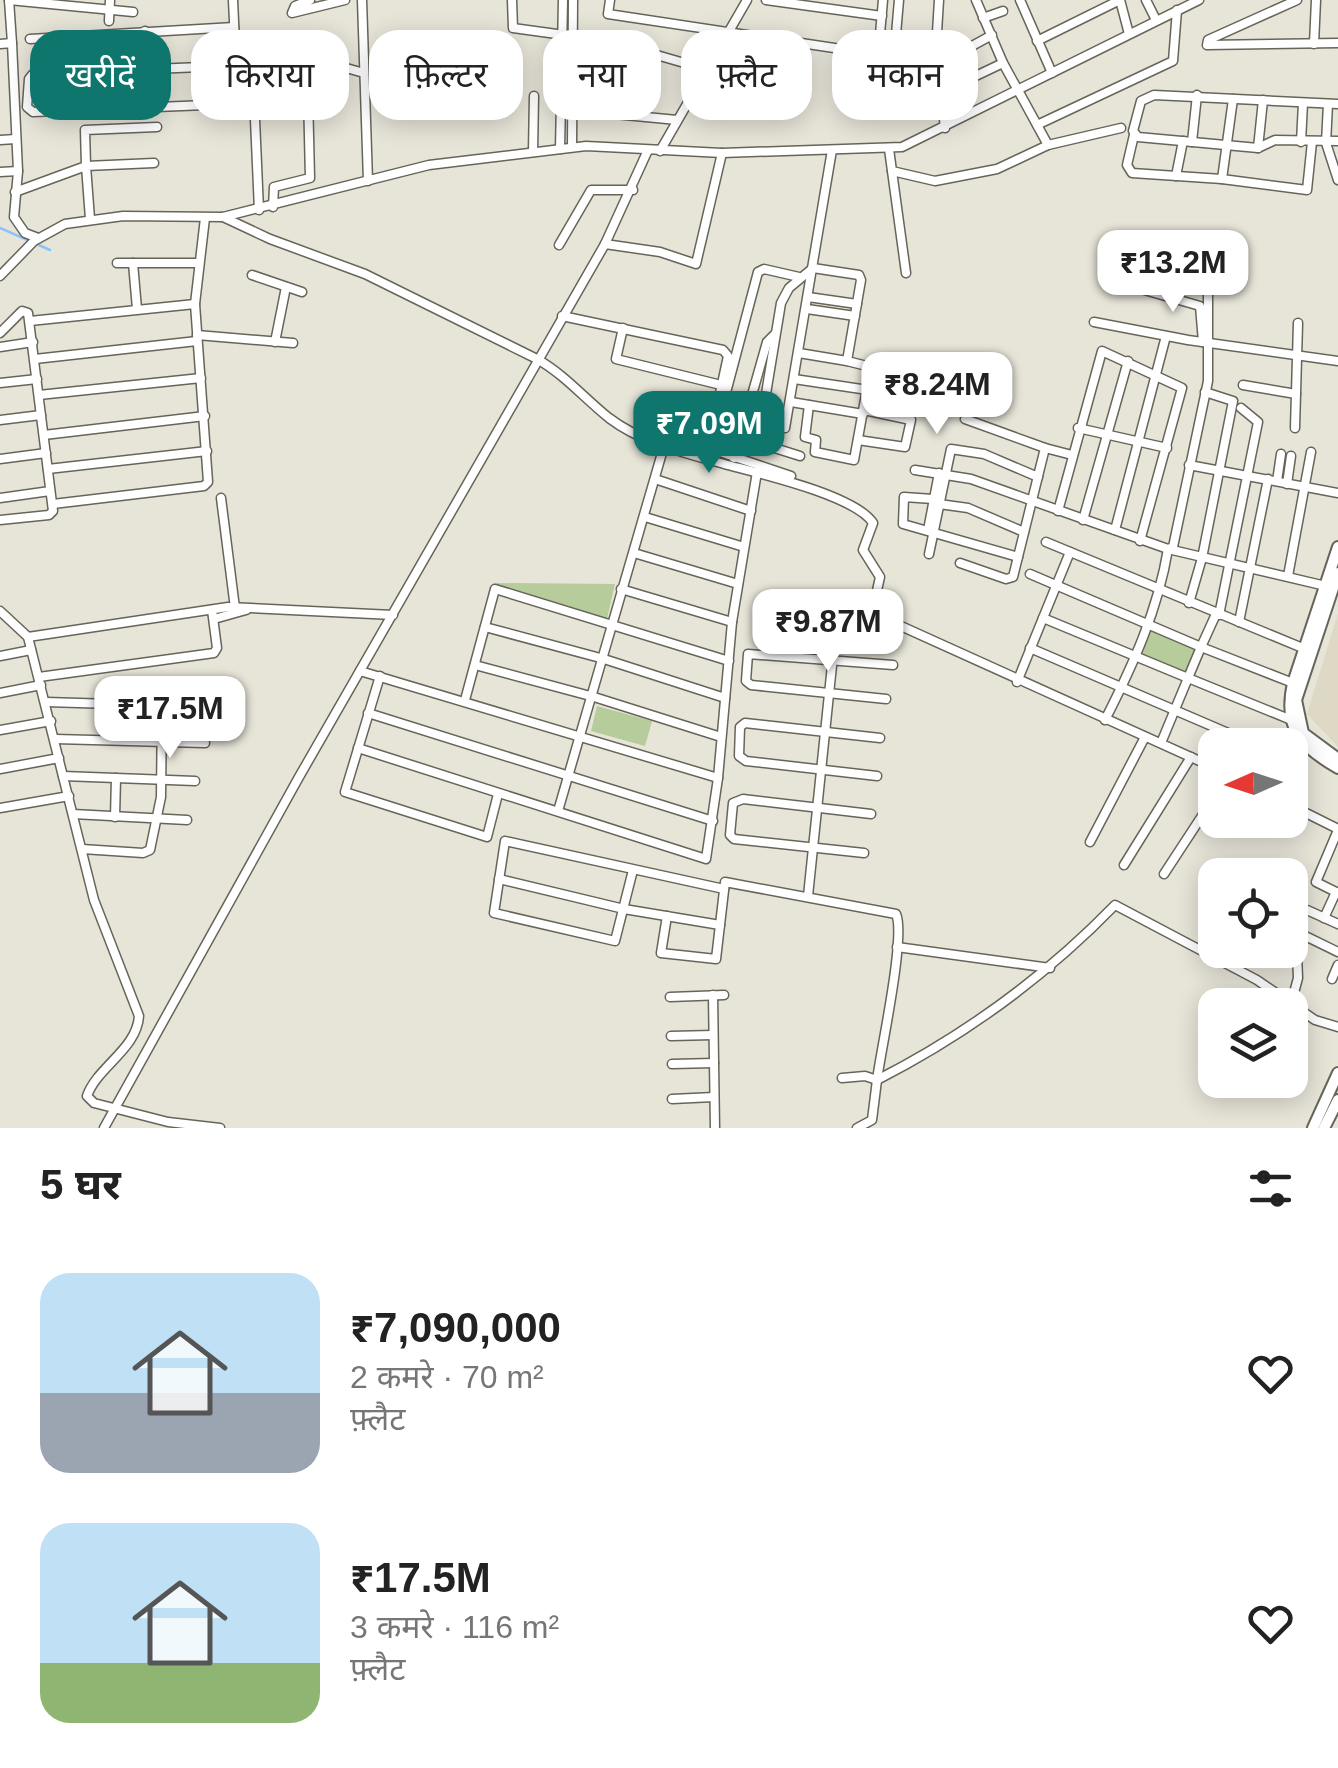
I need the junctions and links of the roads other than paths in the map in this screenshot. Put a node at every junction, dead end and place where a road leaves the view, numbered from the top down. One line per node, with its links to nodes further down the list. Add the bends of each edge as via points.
1 (8, 0): 22 (street); 44 (street)
2 (233, 0): 30 (street)
3 (310, 0): 4 (street, via 294,6 292,14)
4 (345, 0)
5 (362, 0): 50 (street)
6 (512, 0): 37 (street, via 513,28)
7 (563, 0): 31 (street)
8 (572, 0): 32 (street)
9 (610, 0): 33 (street, via 608,14)
10 (746, 0): 34 (street)
11 (766, 0): 26 (street)
12 (884, 0): 26 (street)
13 (899, 0): 45 (street, via 894,56)
14 (940, 0): 76 (street, via 936,49)
15 (976, 0): 27 (street)
16 (1020, 0): 40 (street)
17 (1146, 0): 29 (street)
18 (1199, 0): 23 (street)
19 (1296, 0): 21 (street)
20 (1316, 0): 46 (street)
21 (1280, 4): 46 (street, via 1207,45)
22 (110, 5): 25 (street); 28 (street)
23 (1180, 6): 29 (street); 73 (street, via 1173,61)
24 (1003, 11): 27 (street)
25 (133, 12)
26 (882, 16): 35 (street)
27 (983, 18): 39 (street)
28 (110, 20)
29 (1156, 20): 38 (street)
30 (234, 28): 36 (street)
31 (566, 30)
32 (567, 30)
33 (712, 30)
34 (726, 30)
35 (880, 30)
36 (171, 31)
37 (543, 32)
38 (1129, 34): 40 (street, via 1120,0); 49 (street)
39 (992, 35): 41 (street); 47 (street)
40 (1037, 40): 49 (street)
41 (978, 43)
42 (1338, 43): 46 (street)
43 (0, 44): 44 (street)
44 (12, 44): 51 (street)
45 (812, 44)
46 (1314, 44)
47 (1003, 63): 52 (street); 55 (street)
48 (349, 69): 50 (street)
49 (1052, 73): 55 (street)
50 (364, 74): 105 (street)
51 (13, 75): 53 (street); 62 (street)
52 (978, 75)
53 (0, 76)
54 (30, 76): 64 (street)
55 (1018, 90): 73 (street); 76 (street)
56 (1197, 95): 58 (street); 78 (street, via 1146,98); 81 (street)
57 (534, 96): 95 (street)
58 (1232, 98): 59 (street); 87 (street)
59 (1263, 100): 60 (street); 89 (street)
60 (1304, 104): 61 (street); 83 (street)
61 (1333, 104): 85 (street)
62 (14, 108): 63 (street); 79 (street)
63 (0, 109)
64 (30, 111)
65 (681, 115): 72 (street)
66 (661, 118): 72 (street)
67 (83, 120): 74 (street)
68 (257, 120): 111 (street)
69 (309, 120): 110 (street, via 310,178 274,187)
70 (562, 120): 90 (street)
71 (571, 120): 88 (street)
72 (678, 120): 94 (street)
73 (1037, 125): 86 (street)
74 (83, 126)
75 (157, 126): 98 (street, via 85,130)
76 (945, 128): 91 (street)
77 (1121, 128): 86 (street)
78 (1134, 135): 81 (street); 102 (street, via 1128,171)
79 (16, 139): 80 (street); 100 (street)
80 (0, 140)
81 (1188, 141): 87 (street); 102 (street)
82 (1338, 141): 85 (street)
83 (1301, 142): 84 (street); 89 (street, via 1275,140)
84 (1312, 142): 85 (street); 103 (street, via 1307,190)
85 (1326, 143): 104 (street)
86 (1048, 145): 99 (street, via 1008,166 935,182)
87 (1228, 145): 89 (street); 103 (street)
88 (572, 148): 90 (street); 92 (street)
89 (1258, 148)
90 (560, 149): 95 (street)
91 (889, 149): 93 (street); 99 (street)
92 (648, 150): 94 (street); 106 (street)
93 (832, 150): 96 (street); 121 (street)
94 (660, 151): 96 (street)
95 (532, 152): 105 (street, via 429,165)
96 (722, 153): 116 (street, via 696,264)
97 (154, 162): 98 (street)
98 (86, 166): 107 (street); 114 (street)
99 (892, 170): 122 (street)
100 (18, 171): 101 (street); 107 (street)
101 (0, 172)
102 (1176, 176): 103 (street)
103 (1222, 179)
104 (1338, 180)
105 (368, 181): 110 (street)
106 (632, 190): 116 (street); 117 (street, via 592,190)
107 (15, 192): 109 (street)
108 (0, 205): 109 (street)
109 (14, 205): 115 (street, via 18,226)
110 (273, 206): 111 (street)
111 (260, 210): 112 (street)
112 (223, 217): 113 (street); 152 (street, via 365,274)
113 (205, 218): 114 (street); 120 (street)
114 (90, 219): 115 (street)
115 (36, 239): 124 (street)
116 (604, 244): 135 (street)
117 (559, 245)
118 (117, 263): 119 (street)
119 (133, 263): 120 (street); 133 (street)
120 (199, 264): 131 (street)
121 (812, 268): 125 (street); 130 (street); 132 (street, via 860,276)
122 (906, 272)
123 (252, 274): 126 (street)
124 (0, 276)
125 (799, 277): 162 (street, via 783,298 767,342); 194 (street, via 758,273 711,449)
126 (286, 287): 128 (street); 145 (street)
127 (1142, 289): 146 (street, via 1200,306)
128 (302, 292)
129 (1208, 294): 146 (street)
130 (808, 297): 132 (street); 134 (street)
131 (195, 304): 133 (street); 143 (street)
132 (857, 304): 136 (street)
133 (137, 309): 137 (street)
134 (807, 309): 136 (street); 149 (street)
135 (562, 316): 140 (street); 152 (street)
136 (855, 316): 153 (street)
137 (30, 321): 141 (street, via 22,312); 144 (street)
138 (1094, 322): 142 (street)
139 (1298, 323): 150 (street)
140 (624, 328): 140 (street, via 616,359 721,389 728,356 723,350)
141 (0, 332)
142 (1166, 336): 146 (street); 156 (street)
143 (197, 338): 145 (street); 151 (street); 157 (street)
144 (33, 342): 148 (street); 151 (street)
145 (275, 342): 147 (street)
146 (1206, 343): 150 (street); 164 (street)
147 (292, 344)
148 (0, 346)
149 (799, 353): 153 (street); 159 (street)
150 (1297, 355): 154 (street); 165 (street)
151 (35, 359): 158 (street)
152 (538, 359): 184 (street, via 611,419); 248 (street)
153 (847, 361): 163 (street, via 871,366)
154 (1338, 361)
155 (1128, 362): 156 (street); 176 (street, via 1102,351); 179 (street)
156 (1155, 377): 183 (street); 186 (street, via 1182,388)
157 (201, 378): 166 (street); 172 (street)
158 (37, 379): 160 (street); 166 (street)
159 (794, 379): 163 (street); 167 (street)
160 (0, 383)
161 (1243, 385): 165 (street)
162 (760, 390): 180 (street); 182 (street)
163 (868, 390): 170 (street)
164 (1205, 392): 195 (street); 198 (street, via 1234,401)
165 (1296, 394): 177 (street)
166 (39, 395): 171 (street)
167 (790, 402): 168 (street); 175 (street)
168 (809, 405): 170 (street); 181 (street, via 804,437 816,440 815,453 853,460)
169 (1241, 408): 202 (street, via 1258,422)
170 (863, 412): 181 (street); 181 (street, via 911,420 905,447)
171 (41, 415): 174 (street); 178 (street)
172 (205, 416): 178 (street); 187 (street)
173 (965, 419): 185 (street)
174 (0, 420)
175 (785, 428)
176 (1078, 428): 179 (street); 190 (street)
177 (1295, 428)
178 (44, 435): 189 (street)
179 (1104, 435): 183 (street); 218 (street)
180 (740, 437): 182 (street); 194 (street)
181 (858, 440)
182 (758, 442): 192 (street)
183 (1138, 442): 186 (street); 219 (street)
184 (664, 446): 194 (street); 204 (street)
185 (1046, 448): 190 (street); 203 (street)
186 (1167, 448): 222 (street)
187 (206, 451): 196 (street); 213 (street, via 204,486)
188 (1311, 452): 206 (street)
189 (46, 453): 193 (street); 196 (street)
190 (1072, 455): 215 (street)
191 (1286, 455): 205 (street)
192 (800, 456)
193 (0, 458)
194 (732, 462): 199 (street); 201 (street)
195 (1189, 465): 198 (street); 226 (street, via 1174,548)
196 (48, 469): 207 (street)
197 (915, 470): 200 (street)
198 (1218, 470): 202 (street); 231 (street)
199 (757, 472): 214 (street); 273 (street, via 871,519 863,550 881,583 872,613)
200 (942, 473): 203 (street, via 951,449 984,454); 211 (street); 212 (street)
201 (791, 476)
202 (1247, 476): 205 (street); 233 (street)
203 (1038, 477): 212 (street)
204 (655, 479): 214 (street); 216 (street)
205 (1277, 481): 206 (street); 234 (street)
206 (1307, 486): 208 (street); 237 (street)
207 (50, 490): 209 (street); 213 (street)
208 (1338, 493)
209 (0, 498)
210 (221, 498): 244 (street)
211 (936, 502): 220 (street); 220 (street, via 906,496 903,502 903,524); 221 (street)
212 (1030, 502): 215 (street); 221 (street)
213 (53, 504): 217 (street, via 49,515)
214 (751, 511): 225 (street)
215 (1058, 511): 218 (street)
216 (645, 517): 225 (street); 228 (street)
217 (0, 520)
218 (1083, 520): 219 (street)
219 (1115, 530): 222 (street)
220 (931, 531): 229 (street); 230 (street)
221 (1024, 532): 230 (street)
222 (1140, 541): 226 (street)
223 (1046, 542): 227 (street)
224 (1338, 547): 240 (main road)
225 (744, 548): 238 (street)
226 (1168, 550): 231 (street); 242 (street)
227 (1070, 552): 239 (street); 242 (street)
228 (634, 553): 238 (street); 241 (street)
229 (929, 554)
230 (1018, 556): 232 (street, via 1008,579)
231 (1202, 558): 233 (street); 243 (street)
232 (960, 563)
233 (1232, 564): 234 (street); 249 (street)
234 (1253, 567): 237 (street); 253 (street)
235 (1030, 574): 239 (street)
236 (1338, 574): 240 (main road)
237 (1288, 576): 240 (street)
238 (738, 584): 252 (street)
239 (1057, 584): 250 (street); 254 (street)
240 (1330, 587): 260 (main road); 304 (main road, via 1296,708 1304,733)
241 (622, 589): 251 (street); 252 (street)
242 (1162, 590): 243 (street); 254 (street)
243 (1188, 602): 249 (street)
244 (235, 608): 245 (street); 247 (street)
245 (246, 610): 247 (street); 248 (street)
246 (1, 613): 257 (street)
247 (213, 614): 257 (street); 272 (street, via 214,653)
248 (393, 615): 269 (street)
249 (1218, 615): 253 (street); 258 (street)
250 (1044, 618): 259 (street); 262 (street)
251 (611, 622): 255 (street, via 495,589); 264 (street); 265 (street)
252 (732, 622): 265 (street)
253 (1239, 622): 260 (street)
254 (1150, 624): 258 (street); 262 (street)
255 (485, 627): 264 (street); 267 (street)
256 (888, 633): 266 (street, via 836,622)
257 (28, 638): 261 (street)
258 (1201, 647): 271 (street); 274 (street)
259 (1030, 648): 273 (street); 275 (street)
260 (1304, 649): 274 (main road)
261 (31, 650): 263 (street); 272 (street)
262 (1136, 655): 271 (street); 275 (street)
263 (0, 656)
264 (604, 659): 278 (street); 279 (street)
265 (729, 660): 279 (street)
266 (833, 660): 268 (street); 276 (street); 276 (street, via 748,654 748,684)
267 (474, 665): 278 (street); 280 (street)
268 (892, 665)
269 (360, 671): 270 (street); 369 (street)
270 (380, 676): 280 (street); 286 (street)
271 (1188, 678): 285 (street); 287 (street)
272 (40, 681): 277 (street); 282 (street)
273 (1017, 682): 288 (street)
274 (1293, 683): 287 (main road)
275 (1122, 688): 285 (street); 288 (street)
276 (830, 693): 281 (street); 292 (street)
277 (0, 694)
278 (594, 696): 293 (street); 294 (street)
279 (725, 698): 294 (street)
280 (465, 700): 293 (street)
281 (886, 700)
282 (46, 702): 283 (street); 289 (street)
283 (162, 706): 284 (street); 298 (street)
284 (210, 707)
285 (1174, 710): 290 (street); 300 (street)
286 (368, 713): 301 (street); 309 (street)
287 (1289, 718): 306 (main road, via 1300,742)
288 (1104, 720): 295 (street)
289 (51, 721): 291 (street); 297 (street)
290 (1216, 728)
291 (0, 730)
292 (826, 731): 296 (street); 308 (street); 308 (street, via 744,723 738,740 738,756 746,762)
293 (582, 735): 309 (street); 313 (street)
294 (721, 737): 313 (street)
295 (1145, 737): 300 (street); 330 (street)
296 (880, 738)
297 (55, 739): 298 (street); 303 (street)
298 (162, 742): 299 (street); 314 (street)
299 (205, 743)
300 (1161, 743): 302 (street)
301 (358, 748): 316 (street); 316 (street, via 345,792 486,837)
302 (1191, 757): 305 (street); 334 (street)
303 (59, 758): 307 (street); 310 (street)
304 (1338, 759)
305 (1198, 760)
306 (1338, 768)
307 (0, 769)
308 (822, 769): 311 (street); 319 (street)
309 (570, 774): 320 (street); 327 (street)
310 (64, 776): 312 (street); 317 (street)
311 (876, 776)
312 (116, 778): 314 (street); 324 (street)
313 (718, 778): 327 (street)
314 (161, 780): 315 (street); 325 (street)
315 (194, 781)
316 (498, 794): 320 (street)
317 (68, 796): 318 (street); 321 (street)
318 (0, 808)
319 (817, 808): 322 (street); 331 (street); 331 (street, via 733,802 734,838)
320 (558, 810): 327 (street, via 706,859)
321 (73, 814): 324 (street); 332 (street)
322 (871, 814)
323 (1308, 814): 329 (street)
324 (115, 816): 325 (street)
325 (158, 819): 326 (street); 332 (street, via 146,853)
326 (187, 820)
327 (713, 821)
328 (1198, 822): 336 (street)
329 (1338, 830): 339 (street, via 1316,882)
330 (1090, 842)
331 (813, 847): 333 (street); 340 (street)
332 (82, 849): 369 (street, via 98,912 139,1016 135,1032 88,1091 90,1100)
333 (864, 854)
334 (1124, 864)
335 (633, 870): 337 (street, via 504,842); 338 (street); 341 (street)
336 (1164, 874)
337 (499, 879): 341 (street); 341 (street, via 494,913 615,941)
338 (724, 889): 340 (street, via 725,882); 346 (street)
339 (1337, 892): 344 (street)
340 (808, 896): 348 (street, via 896,914)
341 (624, 909): 343 (street)
342 (1308, 910): 344 (street)
343 (667, 916): 346 (street); 346 (street, via 661,953 716,959)
344 (1324, 918): 345 (street)
345 (1338, 924)
346 (720, 925)
347 (1308, 937): 349 (street)
348 (897, 946): 351 (street); 365 (street)
349 (1338, 952)
350 (1338, 966): 352 (street)
351 (1050, 968): 353 (street, via 1115,906); 365 (street, via 958,1036)
352 (1332, 979)
353 (1268, 988)
354 (713, 995): 355 (street); 356 (street); 359 (street)
355 (724, 995)
356 (670, 996)
357 (1308, 1015): 358 (street)
358 (1338, 1027)
359 (714, 1034): 360 (street); 361 (street)
360 (672, 1036)
361 (714, 1063): 362 (street); 366 (street)
362 (672, 1064)
363 (1338, 1073): 374 (main road)
364 (842, 1078): 365 (street)
365 (878, 1080): 373 (street, via 872,1120)
366 (714, 1098): 367 (street); 372 (street)
367 (672, 1099)
368 (1338, 1100): 375 (main road)
369 (115, 1108): 370 (street); 371 (street)
370 (104, 1128)
371 (220, 1128)
372 (715, 1128)
373 (857, 1128)
374 (1313, 1128)
375 (1324, 1128)

